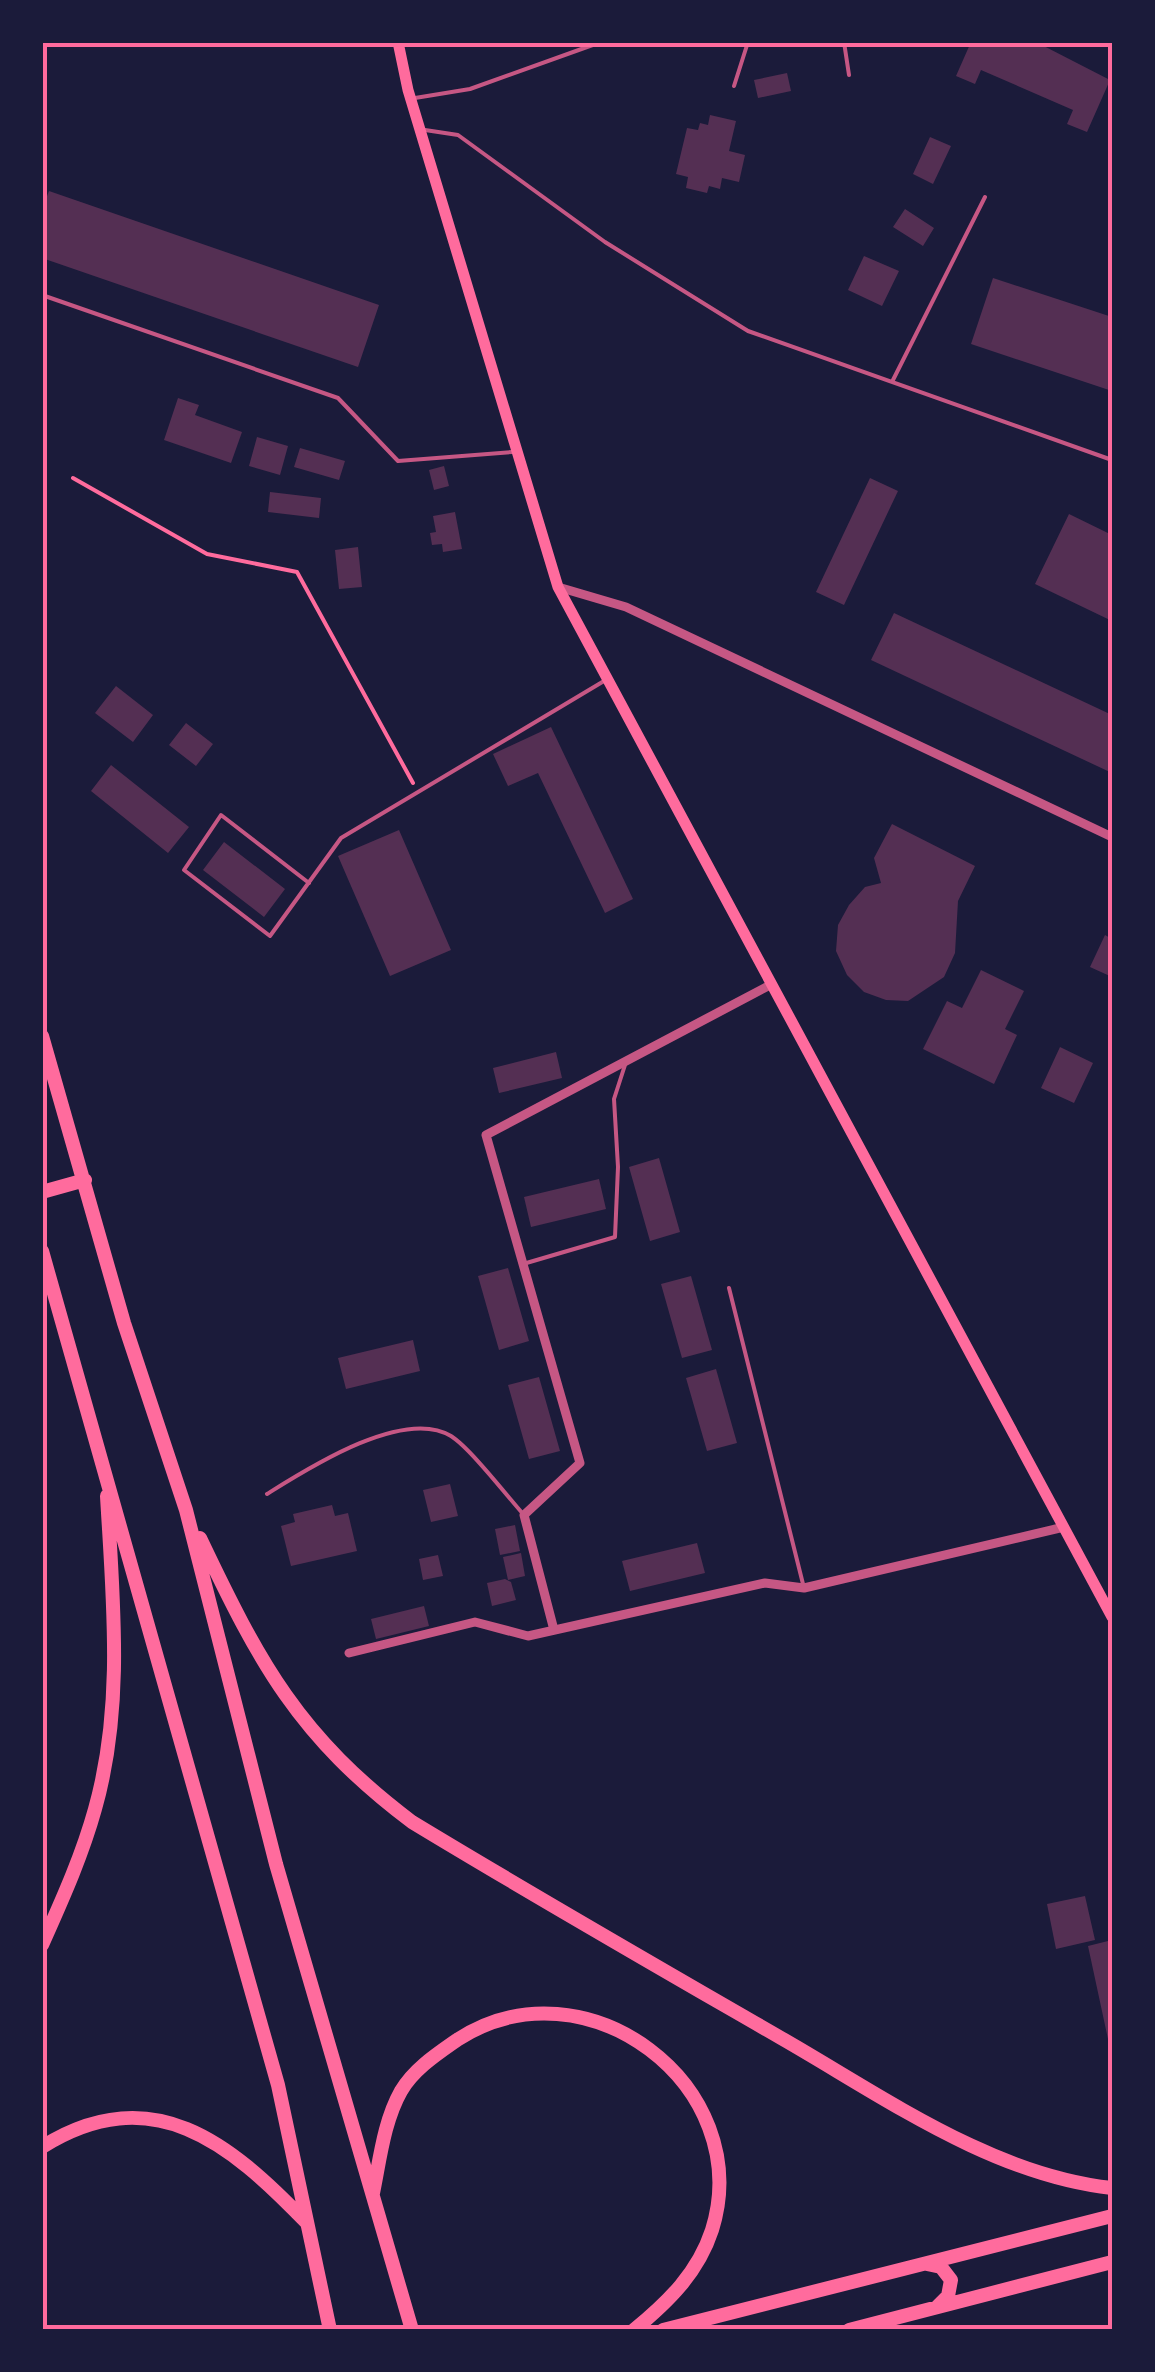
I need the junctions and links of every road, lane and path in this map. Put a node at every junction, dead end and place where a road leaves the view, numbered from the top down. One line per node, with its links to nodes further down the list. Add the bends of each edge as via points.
1 (398, 42): 7 (main road)
2 (601, 42): 7 (lane, via 470,89)
3 (748, 42): 6 (lane)
4 (844, 42): 5 (lane)
5 (849, 76)
6 (734, 86)
7 (411, 99): 8 (main road)
8 (420, 130): 11 (lane, via 458,136 605,242 748,331); 12 (main road)
9 (986, 197): 11 (lane)
10 (42, 295): 12 (lane, via 338,398 398,461)
11 (892, 382): 13 (lane)
12 (517, 452): 15 (main road)
13 (1112, 460)
14 (73, 478): 17 (path, via 207,554 297,572)
15 (558, 587): 16 (main road); 18 (street, via 626,608)
16 (608, 678): 17 (lane); 20 (main road)
17 (417, 792): 19 (lane, via 341,838)
18 (1112, 836)
19 (308, 882): 19 (lane, via 270,936 184,870 221,815)
20 (772, 984): 22 (street); 32 (main road)
21 (42, 1036): 23 (main road)
22 (627, 1060): 26 (lane, via 614,1098 615,1237); 26 (street, via 486,1135)
23 (85, 1180): 24 (main road); 30 (main road)
24 (42, 1192)
25 (42, 1251): 28 (main road)
26 (523, 1264): 31 (street, via 580,1463)
27 (729, 1288): 33 (lane)
28 (106, 1470): 37 (main road, via 114,1649 109,1744 75,1870); 42 (main road, via 278,2085)
29 (267, 1494): 31 (lane, via 329,1455 416,1426 451,1436)
30 (186, 1510): 39 (main road, via 268,1673 354,1778 412,1822 921,2118 1014,2165); 40 (main road, via 276,1864)
31 (524, 1515): 35 (street)
32 (1064, 1527): 33 (street); 34 (main road)
33 (804, 1588): 35 (street, via 765,1584)
34 (1112, 1617)
35 (554, 1630): 36 (street, via 528,1636 475,1622)
36 (349, 1653)
37 (42, 1944)
38 (42, 2147): 42 (main road, via 90,2124 123,2118 189,2129 236,2155)
39 (1112, 2188)
40 (372, 2193): 46 (main road); 48 (main road, via 402,2089 420,2067 470,2032 530,2012 562,2012 625,2032 668,2064 686,2087 710,2136 717,2183 704,2250 670,2300)
41 (1112, 2216): 44 (main road)
42 (309, 2225): 47 (main road)
43 (1112, 2262): 45 (main road)
44 (926, 2264): 45 (main road, via 941,2267 951,2280 948,2296); 49 (main road)
45 (936, 2307): 50 (main road)
46 (410, 2323)
47 (330, 2330)
48 (634, 2330)
49 (663, 2330)
50 (849, 2330)

